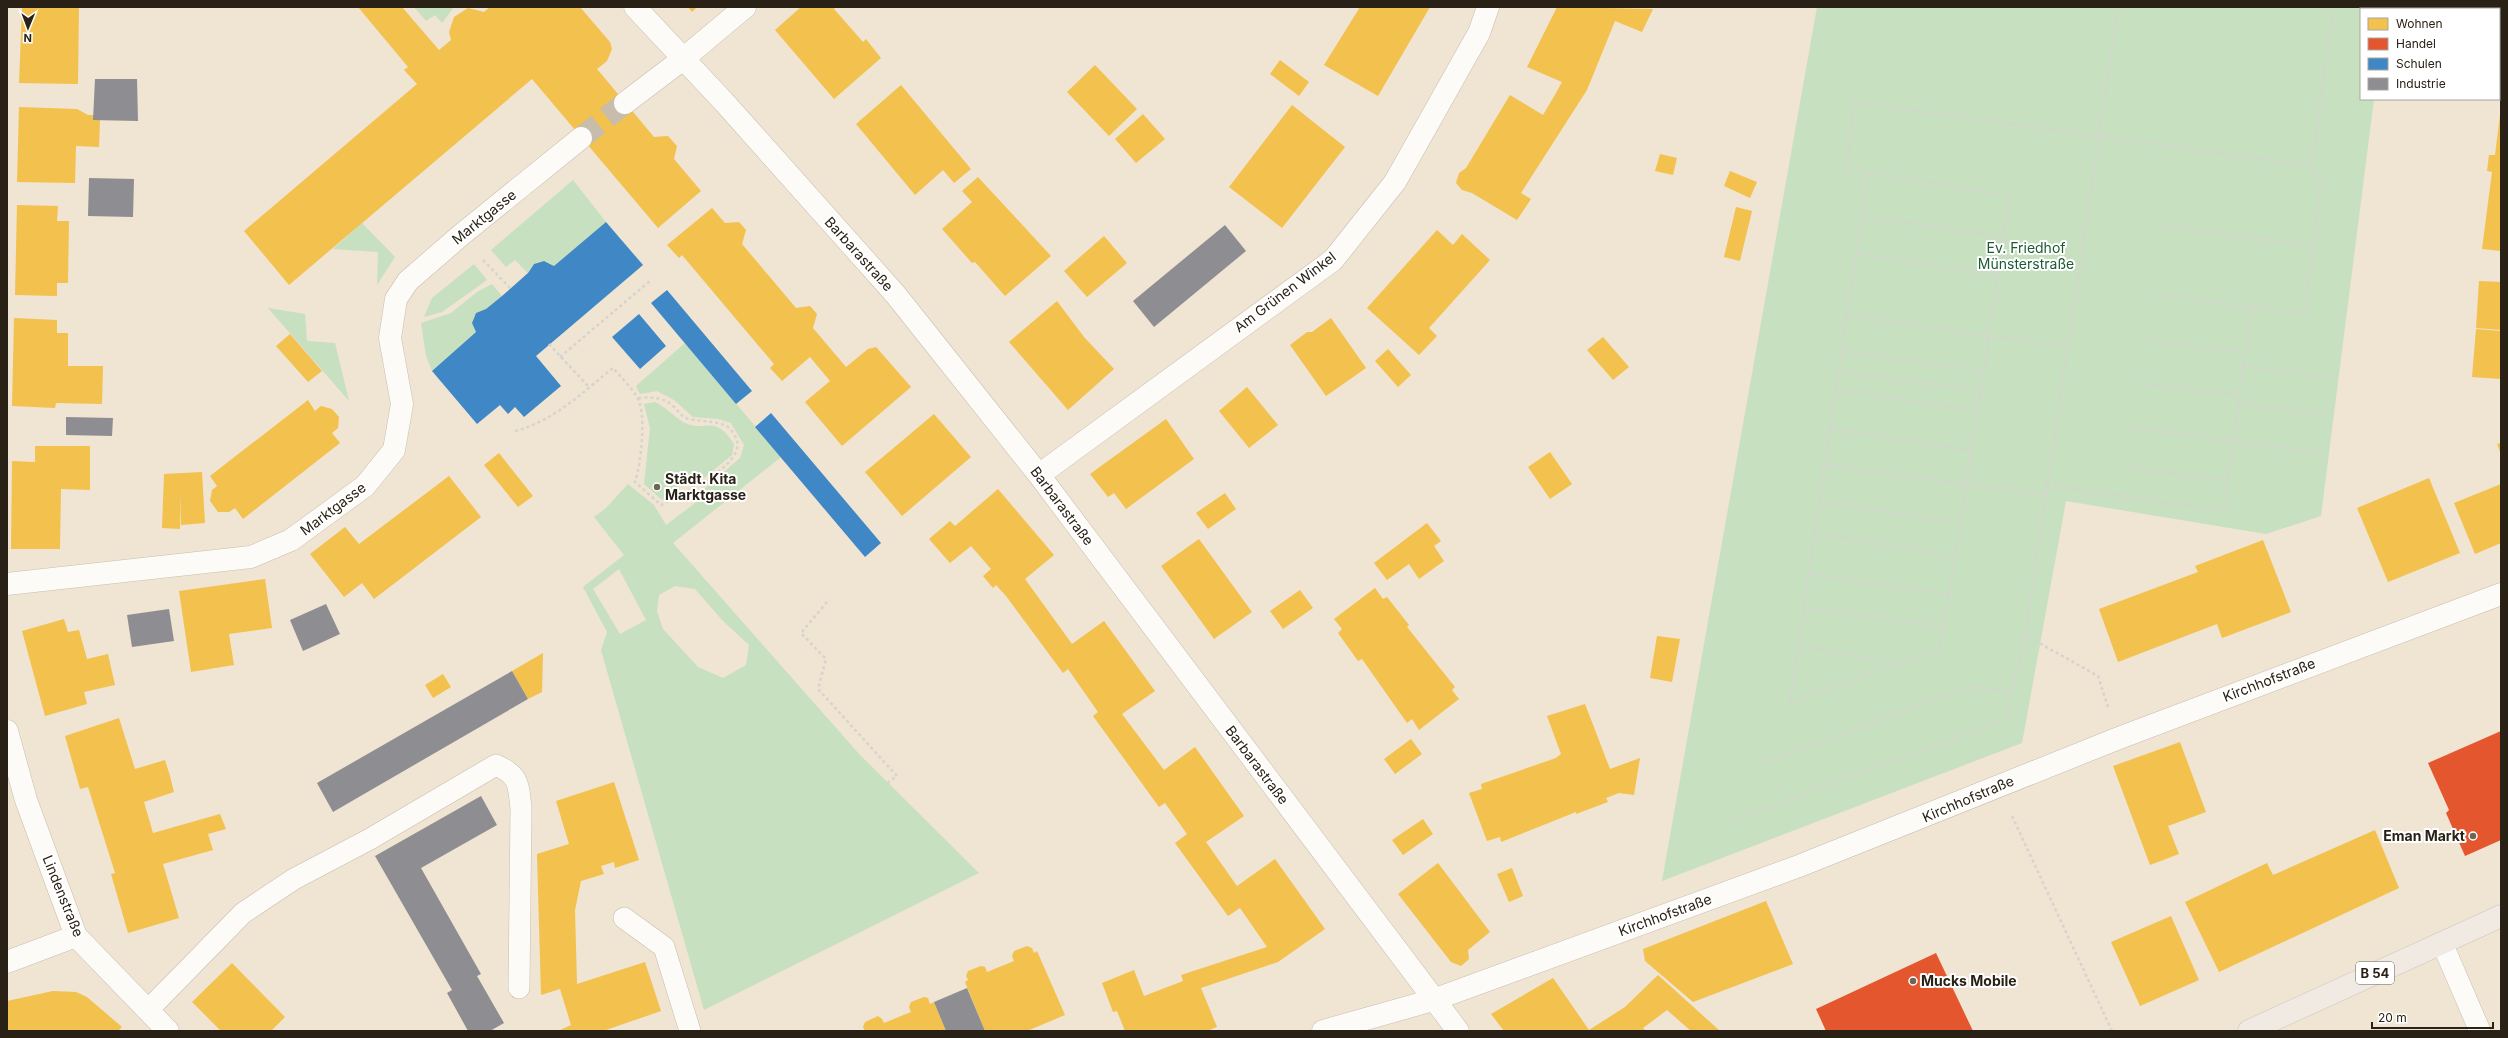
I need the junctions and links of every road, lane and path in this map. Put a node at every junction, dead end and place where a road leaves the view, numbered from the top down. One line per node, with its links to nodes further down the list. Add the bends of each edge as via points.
1 (635, 7): 6 (street, Barbarastraße)
2 (745, 7): 6 (street)
3 (1488, 7): 52 (street, Am Grünen Winkel, via 1479,33 1395,182 1333,260)
4 (2118, 7): 8 (path)
5 (2333, 7): 10 (path)
6 (683, 58): 7 (street); 52 (street, Barbarastraße, via 896,295)
7 (625, 103)
8 (2099, 136): 10 (path); 11 (path, via 1854,102 1847,168); 27 (path)
9 (581, 138): 14 (street, Marktgasse)
10 (2312, 166): 16 (path, via 2321,185)
11 (1868, 172): 12 (path); 15 (path, via 2009,196)
12 (1862, 216): 15 (path); 17 (path)
13 (2162, 226): 16 (path)
14 (461, 235): 20 (path); 62 (street, Marktgasse, via 408,281 396,298 390,338 402,404 394,450 365,486 291,540 251,557)
15 (2003, 237): 18 (path)
16 (2313, 246): 22 (path, via 2304,314)
17 (1856, 253): 18 (path); 23 (path)
18 (1998, 275): 24 (path)
19 (650, 281): 30 (path)
20 (510, 288)
21 (2150, 294): 22 (path)
22 (2252, 307): 29 (path)
23 (1847, 315): 24 (path); 28 (path)
24 (1989, 336): 27 (path); 33 (path)
25 (2142, 340): 29 (path)
26 (549, 344): 30 (path)
27 (2068, 345): 55 (path)
28 (1842, 351): 32 (path); 33 (path)
29 (2246, 352): 31 (path)
30 (560, 357): 36 (path)
31 (2244, 366): 34 (path); 39 (path)
32 (1838, 371): 37 (path); 38 (path)
33 (1984, 371): 38 (path)
34 (2331, 377)
35 (2139, 383): 39 (path)
36 (589, 387): 40 (path, via 613,368); 46 (path, via 536,426)
37 (1836, 390): 42 (path); 45 (path)
38 (1980, 392): 42 (path)
39 (2240, 395): 41 (path)
40 (638, 398): 40 (path, via 642,428 641,464 635,482 661,505 731,462 738,452 737,439 730,428 718,422 683,417 671,404 655,397)
41 (2239, 404): 43 (path); 47 (path)
42 (1977, 410): 48 (path)
43 (2326, 414)
44 (2130, 427): 47 (path)
45 (1830, 429): 48 (path); 50 (path)
46 (515, 430)
47 (2233, 441): 49 (path); 53 (path)
48 (1971, 450): 54 (path)
49 (2321, 453)
50 (1825, 465): 54 (path); 57 (path)
51 (2126, 467): 53 (path)
52 (1039, 475): 84 (street, Barbarastraße)
53 (2227, 481): 55 (path, via 2223,511)
54 (1966, 484): 56 (path); 58 (path)
55 (2047, 485): 56 (path)
56 (2046, 495): 68 (path)
57 (1820, 501): 58 (path); 59 (path)
58 (1960, 523): 60 (path)
59 (1815, 533): 60 (path); 61 (path)
60 (1954, 556): 63 (path)
61 (1809, 574): 63 (path); 66 (path)
62 (7, 584)
63 (1948, 594): 67 (path)
64 (2501, 594): 73 (street, Kirchhofstraße)
65 (827, 602): 75 (path, via 801,633 826,659 818,689 897,776)
66 (1803, 608): 67 (path); 69 (path)
67 (1944, 626): 70 (path, via 1940,649)
68 (2025, 635): 71 (path); 73 (path, via 2098,676)
69 (1798, 645): 70 (path); 70 (path, via 1790,703)
70 (1898, 664)
71 (2013, 691): 74 (path, via 1968,688); 77 (path, via 2006,719)
72 (7, 731): 80 (street, Lindenstraße, via 26,800)
73 (2119, 738): 76 (street, Kirchhofstraße)
74 (1759, 765)
75 (885, 785)
76 (1998, 786): 84 (street, Kirchhofstraße, via 1799,866); 90 (path)
77 (1738, 818)
78 (2501, 916): 81 (main road, B 54)
79 (624, 918): 87 (lane, via 664,947)
80 (76, 936): 82 (street); 85 (street, Lindenstraße)
81 (2442, 943): 91 (main road, B 54); 92 (lane)
82 (7, 962)
83 (519, 988): 85 (lane, via 521,808 518,783 511,772 496,765 370,839 294,879 243,913)
84 (1433, 1000): 88 (street, Kirchhofstraße); 89 (street, Barbarastraße)
85 (148, 1010): 86 (street, Lindenstraße)
86 (168, 1031)
87 (690, 1031)
88 (1323, 1031)
89 (1458, 1031)
90 (2112, 1031)
91 (2249, 1031)
92 (2480, 1031)

